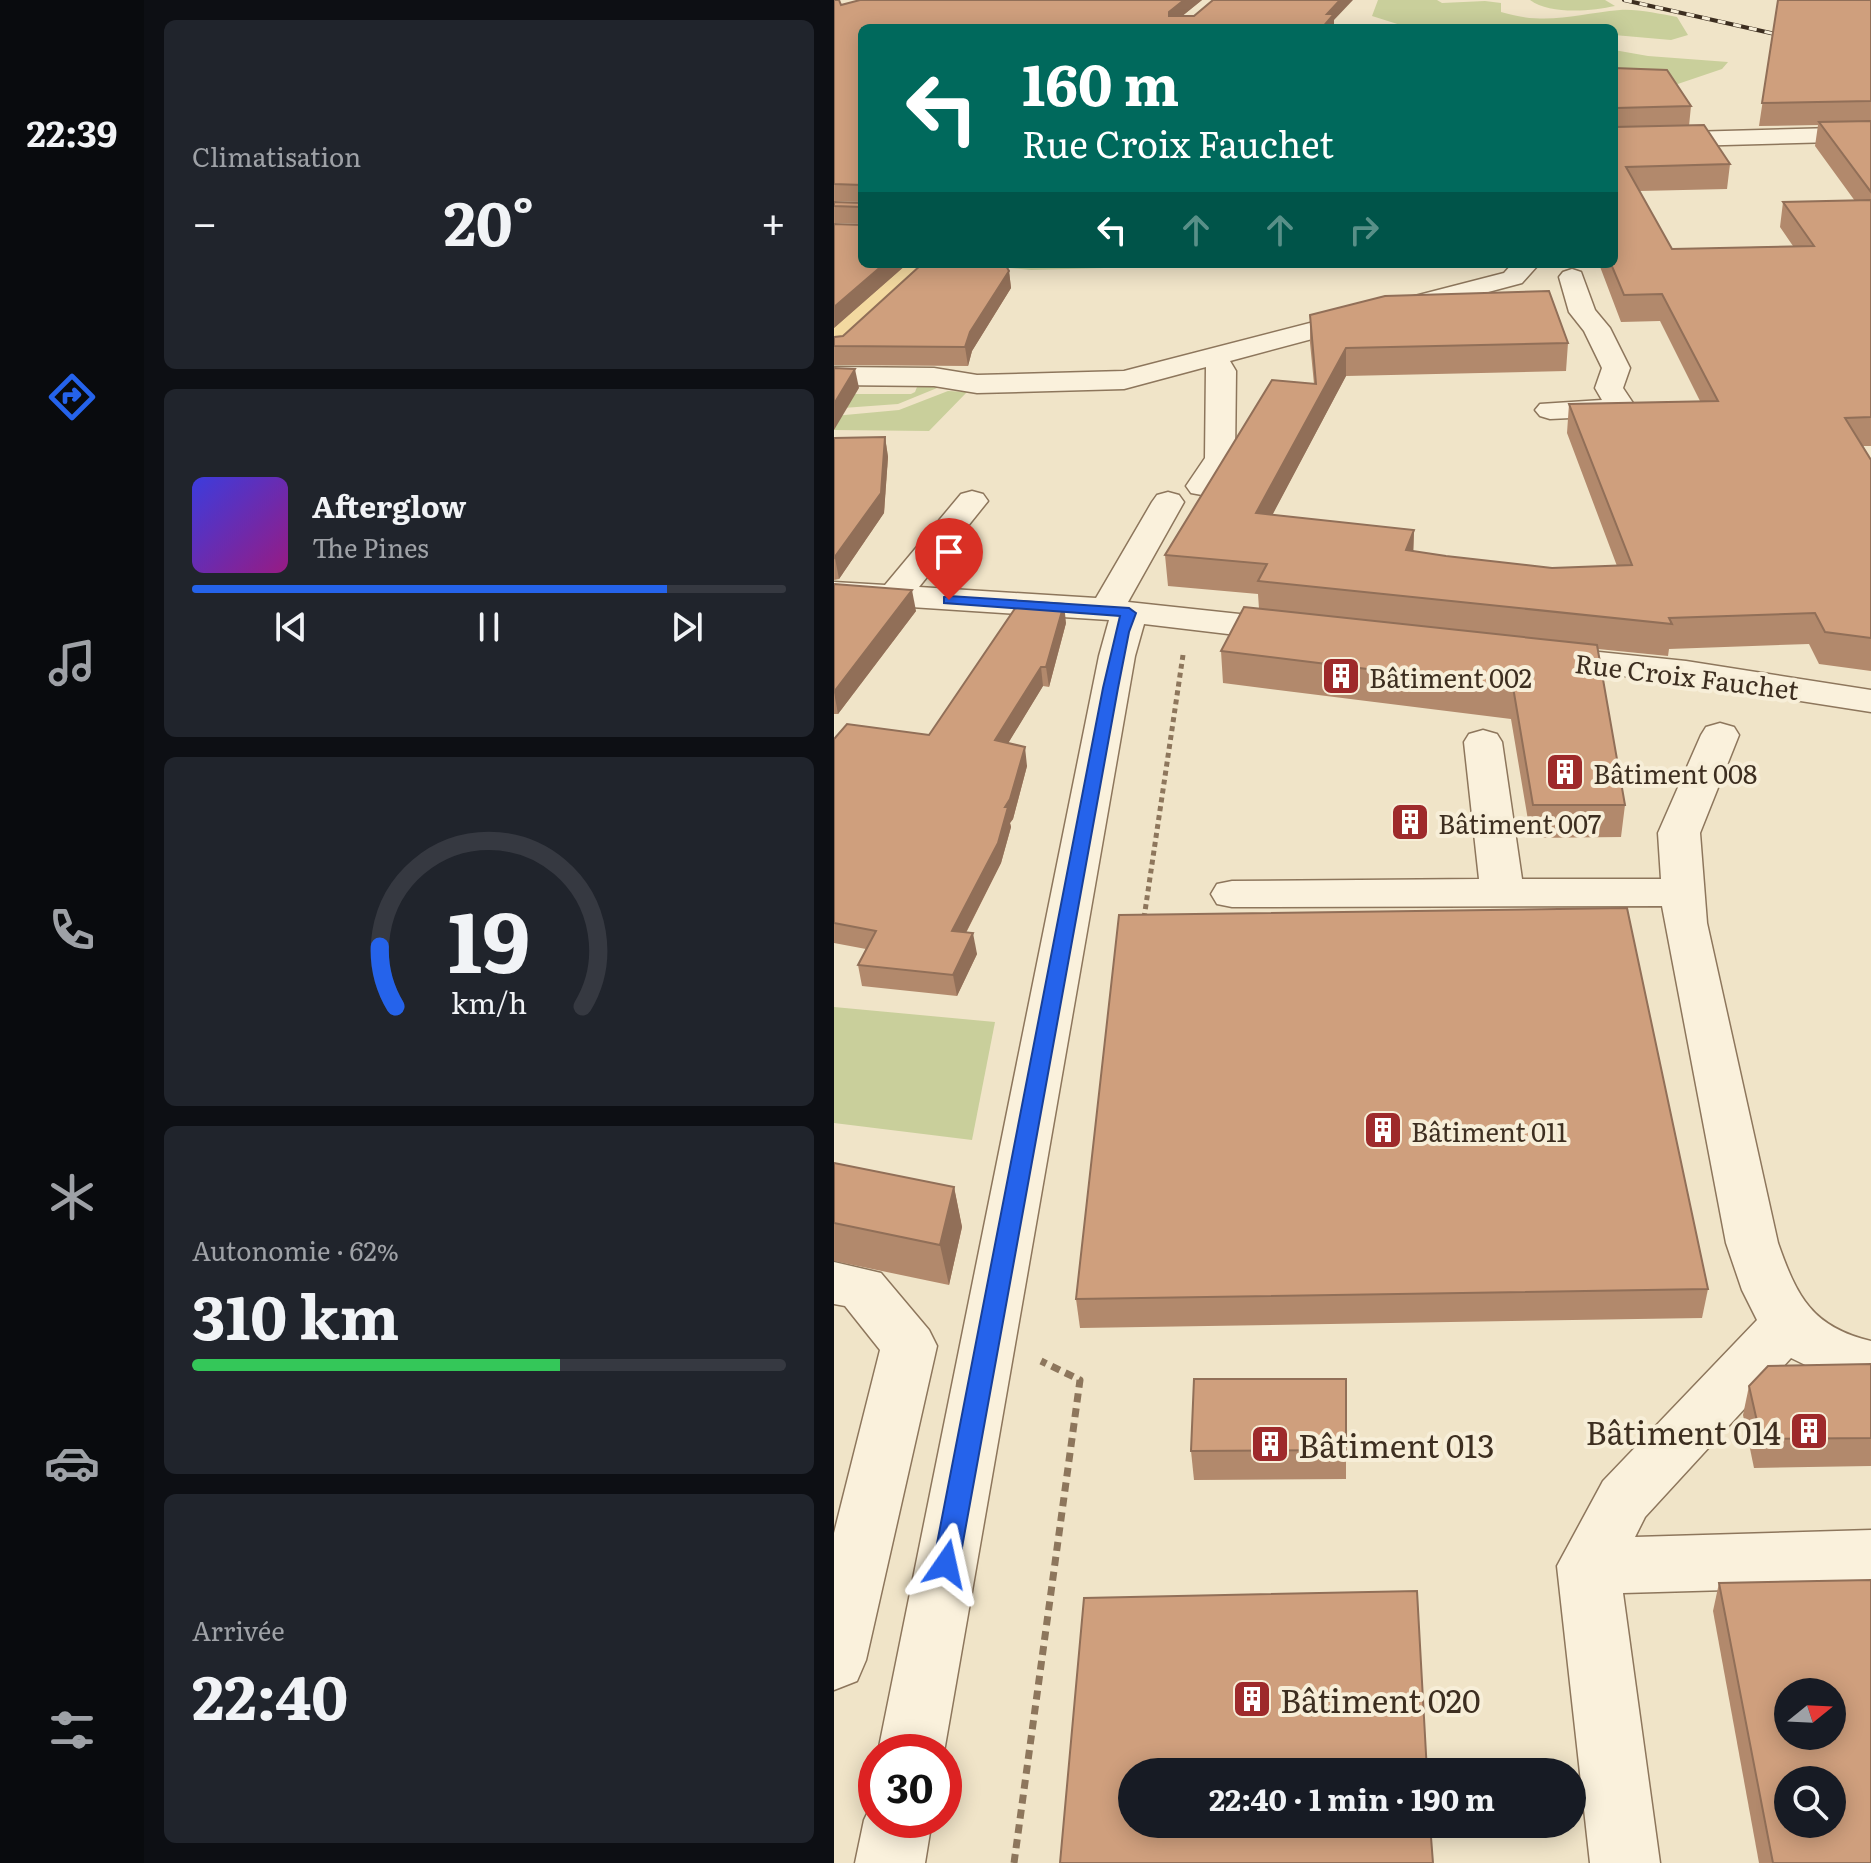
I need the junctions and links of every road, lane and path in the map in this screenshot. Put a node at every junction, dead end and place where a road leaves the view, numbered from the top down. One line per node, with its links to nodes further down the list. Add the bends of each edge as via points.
1 (1871, 134): 2 (street)
2 (1618, 141)
3 (894, 268): 9 (main road)
4 (912, 268): 10 (main road)
5 (922, 268): 11 (main road)
6 (1597, 268): 8 (street, via 1594,276)
7 (1519, 271): 8 (street); 12 (street)
8 (1572, 277): 14 (street, via 1582,312 1616,368 1609,388 1622,409)
9 (834, 319)
10 (834, 335)
11 (834, 346)
12 (1214, 357): 13 (street, via 1124,380 977,384 934,377); 15 (street, via 1222,371 1220,458)
13 (834, 376)
14 (1550, 410)
15 (1202, 486)
16 (972, 501): 19 (street)
17 (1168, 502): 20 (street)
18 (834, 592): 19 (street)
19 (893, 597): 20 (street)
20 (1118, 611): 21 (street); 38 (street, via 1122,632)
21 (1324, 634)
22 (1181, 641): 30 (path, via 1184,651 1144,920)
23 (1513, 654): 24 (street, Rue Croix Fauchet, via 1686,672)
24 (1871, 701)
25 (1720, 735): 27 (street, via 1679,833)
26 (1483, 742): 28 (street)
27 (1682, 892): 28 (street); 32 (street, via 1752,1243 1768,1294)
28 (1502, 893): 29 (street)
29 (1232, 894)
30 (1130, 925)
31 (834, 1283): 37 (street, via 862,1288 909,1346)
32 (1788, 1324): 34 (street, via 1824,1352); 36 (street, via 1624,1499)
33 (1034, 1358): 41 (path, via 1080,1380)
34 (1871, 1364)
35 (1871, 1558): 36 (street)
36 (1588, 1566): 42 (street)
37 (834, 1660)
38 (914, 1734)
39 (895, 1838): 40 (street)
40 (890, 1863)
41 (1014, 1863)
42 (1625, 1863)

